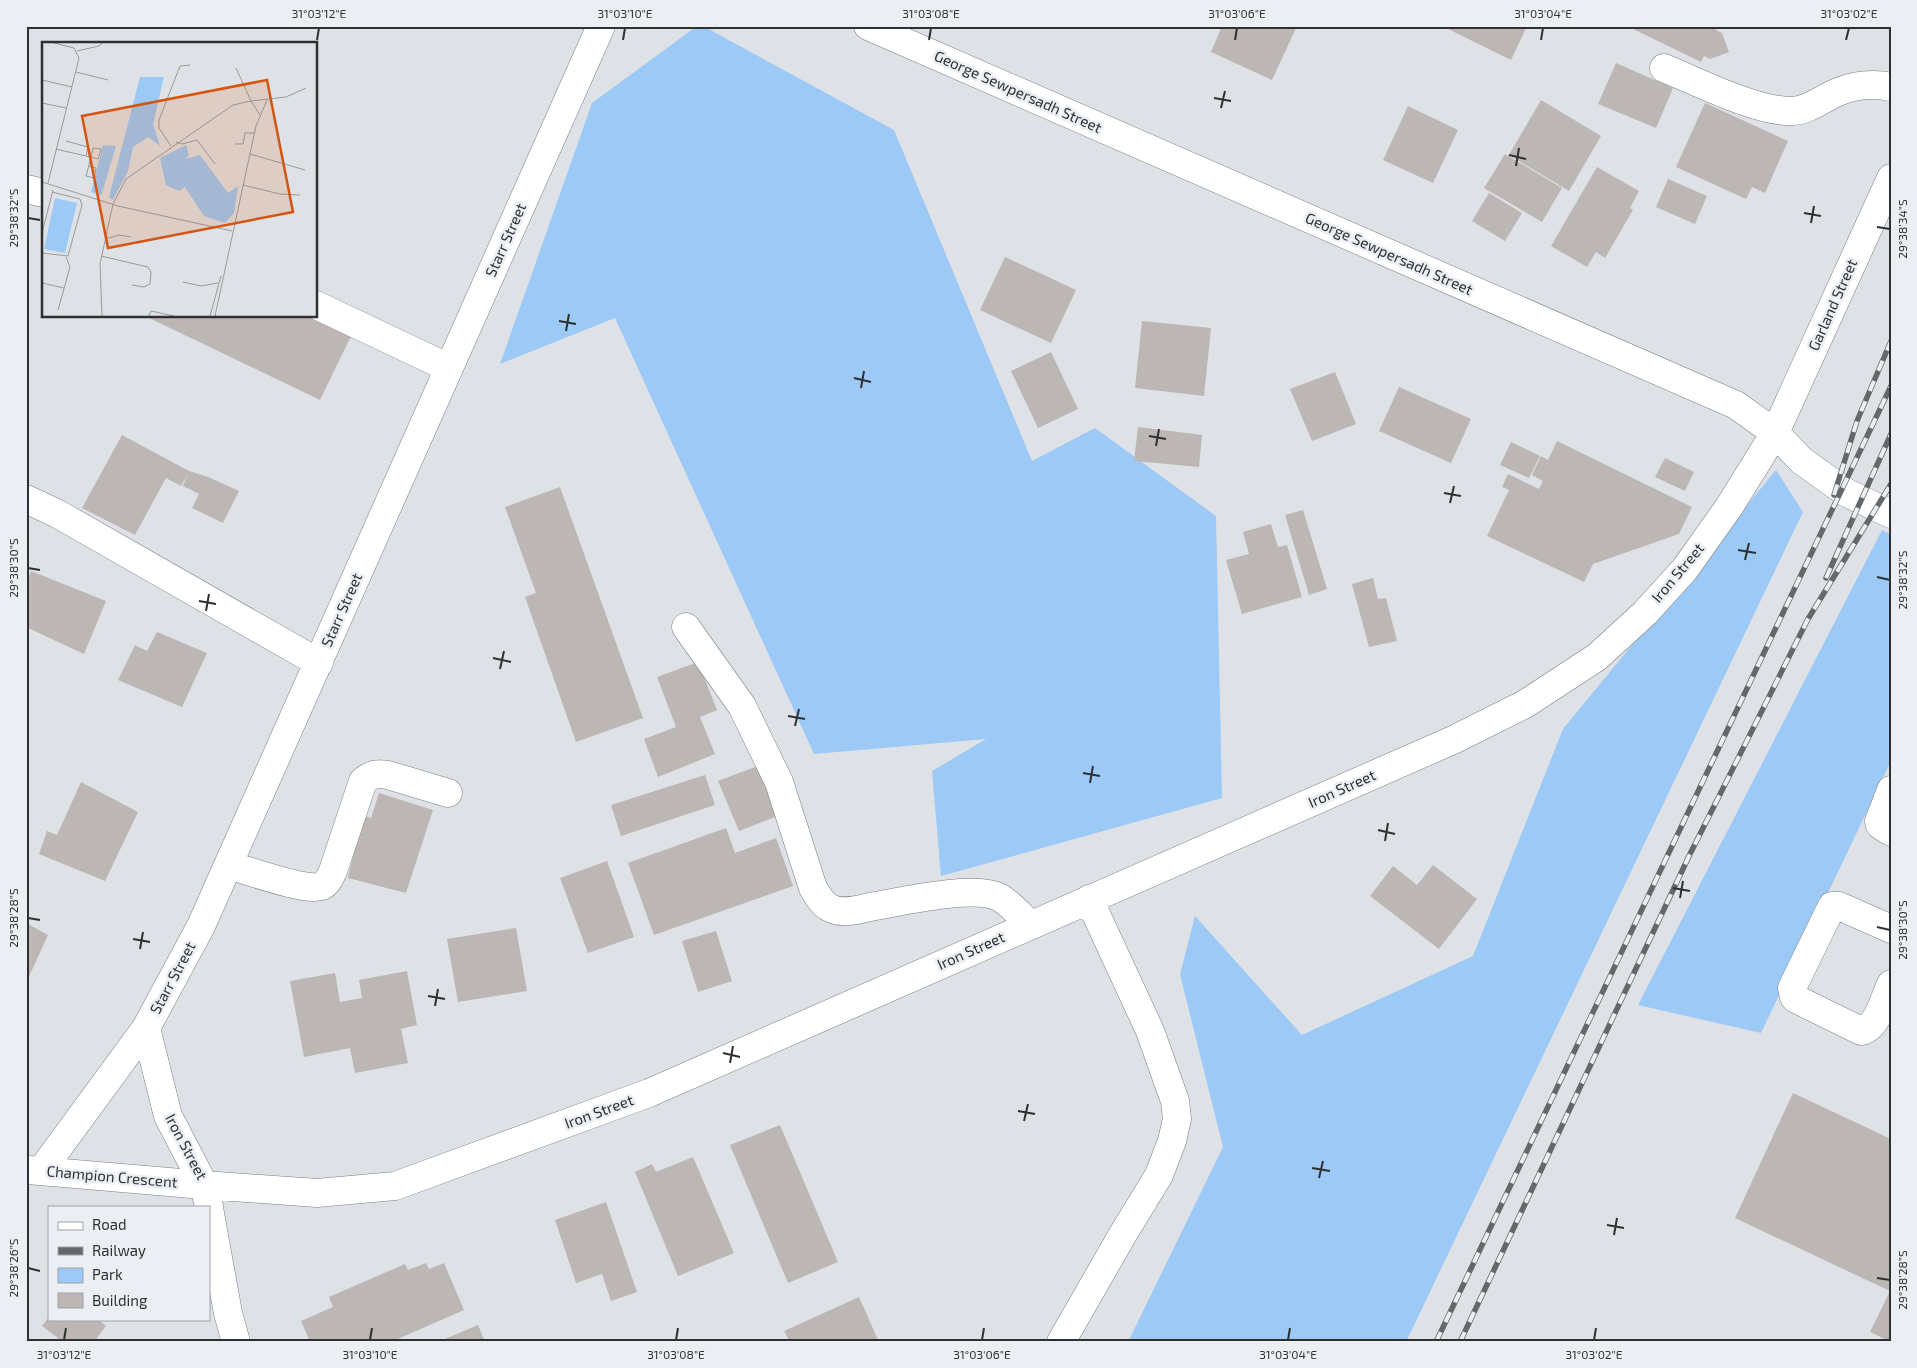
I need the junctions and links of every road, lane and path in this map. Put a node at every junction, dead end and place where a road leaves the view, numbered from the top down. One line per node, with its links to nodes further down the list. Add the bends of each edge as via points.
1 (601, 26): 9 (street, Starr Street)
2 (868, 26): 10 (street, George Sewpersadh Street, via 1736,406)
3 (1664, 68): 4 (street, via 1757,106 1794,112 1838,91 1864,85)
4 (1891, 86)
5 (1891, 178): 10 (street, Garland Street)
6 (26, 189): 7 (street)
7 (42, 192)
8 (318, 306): 9 (street)
9 (449, 368): 14 (street, Starr Street)
10 (1775, 432): 12 (street, George Sewpersadh Street, via 1802,461 1840,487); 19 (street, Iron Street, via 1729,508 1685,569 1598,656 1525,704 1454,740)
11 (26, 499): 14 (street, via 67,519)
12 (1891, 514)
13 (686, 627): 20 (street, via 742,706 779,782 813,888 823,903 845,911 918,898 978,892 1007,902)
14 (319, 663): 18 (street, Starr Street)
15 (1891, 790): 17 (street, via 1879,821)
16 (448, 792): 18 (street, via 379,773 371,775 363,781 333,871 324,885 309,888)
17 (1891, 832)
18 (228, 865): 23 (street, Starr Street, via 201,926)
19 (1089, 899): 20 (street, Iron Street); 28 (street, via 1150,1031 1174,1101 1176,1120 1159,1175)
20 (1030, 925): 25 (street, Iron Street, via 649,1093 395,1186)
21 (1891, 928): 22 (street, via 1832,906 1792,988 1796,999 1861,1030 1870,1027)
22 (1891, 984)
23 (146, 1028): 24 (street, Starr Street); 25 (street, Iron Street, via 168,1116)
24 (34, 1171): 25 (street, Champion Crescent)
25 (207, 1200)
26 (210, 1216): 27 (street)
27 (236, 1342)
28 (1061, 1342)

